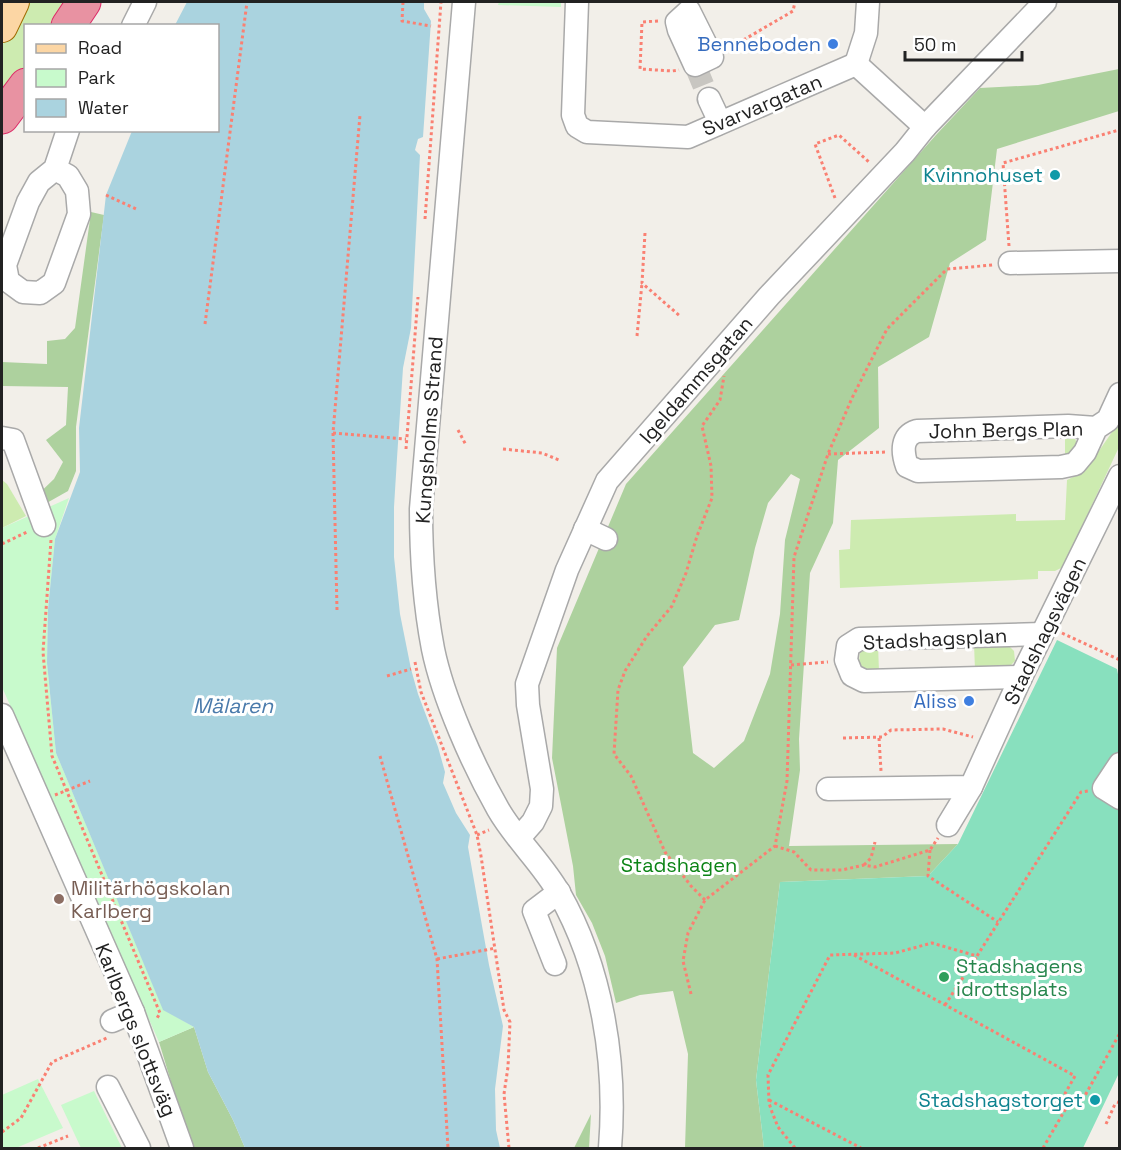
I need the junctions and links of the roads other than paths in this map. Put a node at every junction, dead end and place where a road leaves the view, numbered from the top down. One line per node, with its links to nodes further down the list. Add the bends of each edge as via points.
1 (14, 2): 13 (main road)
2 (84, 2): 10 (highway)
3 (100, 2): 11 (highway)
4 (145, 2): 12 (street)
5 (464, 2): 42 (street, Kungsholms Strand, via 421,509 421,560 433,650 446,693 498,809)
6 (577, 2): 20 (street, Svarvargatan, via 573,115 577,126 587,132 688,137)
7 (868, 2): 15 (street, via 866,33)
8 (1045, 2): 21 (street, Igeldammsgatan)
9 (678, 22): 14 (street, via 679,30)
10 (69, 24)
11 (87, 24)
12 (134, 24)
13 (2, 27)
14 (703, 61)
15 (856, 64): 20 (street, Svarvargatan); 21 (street)
16 (24, 88): 19 (highway)
17 (710, 99): 20 (street)
18 (24, 115): 23 (highway)
19 (2, 117)
20 (717, 124)
21 (925, 127): 32 (street, Igeldammsgatan, via 607,481)
22 (67, 132): 24 (street)
23 (2, 144)
24 (55, 170): 24 (street, via 39,182 28,202 5,265 8,281 23,292 40,293 54,283 79,214 77,191 68,176)
25 (1119, 261): 26 (street)
26 (1010, 263)
27 (1119, 394): 28 (street, John Bergs Plan, via 1108,420)
28 (1096, 428): 28 (street, John Bergs Plan, via 917,431 907,438 903,451 908,466 918,471 1060,467 1075,464)
29 (2, 438): 31 (street, via 13,441)
30 (1119, 476): 34 (street, Stadshagsvägen)
31 (45, 525)
32 (585, 529): 33 (street); 42 (street, Igeldammsgatan, via 527,684 542,789 541,806)
33 (606, 539)
34 (1053, 634): 35 (street, Stadshagsvägen); 35 (street, Stadshagsplan, via 859,639 848,646 846,660 852,675 864,681)
35 (1021, 677): 38 (street, Stadshagsvägen)
36 (2, 715): 45 (street, Karlbergs slottsväg)
37 (1119, 764): 40 (street)
38 (971, 787): 39 (street); 41 (street, Stadshagsvägen)
39 (828, 789)
40 (1112, 793)
41 (948, 825)
42 (519, 838): 43 (street, Kungsholms Strand)
43 (559, 892): 44 (street, via 534,911); 50 (street, Kungsholms Strand, via 582,942 601,1013 612,1098)
44 (555, 964)
45 (133, 1012): 46 (street); 49 (street, Karlbergs slottsväg)
46 (112, 1021)
47 (108, 1087): 48 (street)
48 (139, 1149)
49 (182, 1149)
50 (610, 1149)

